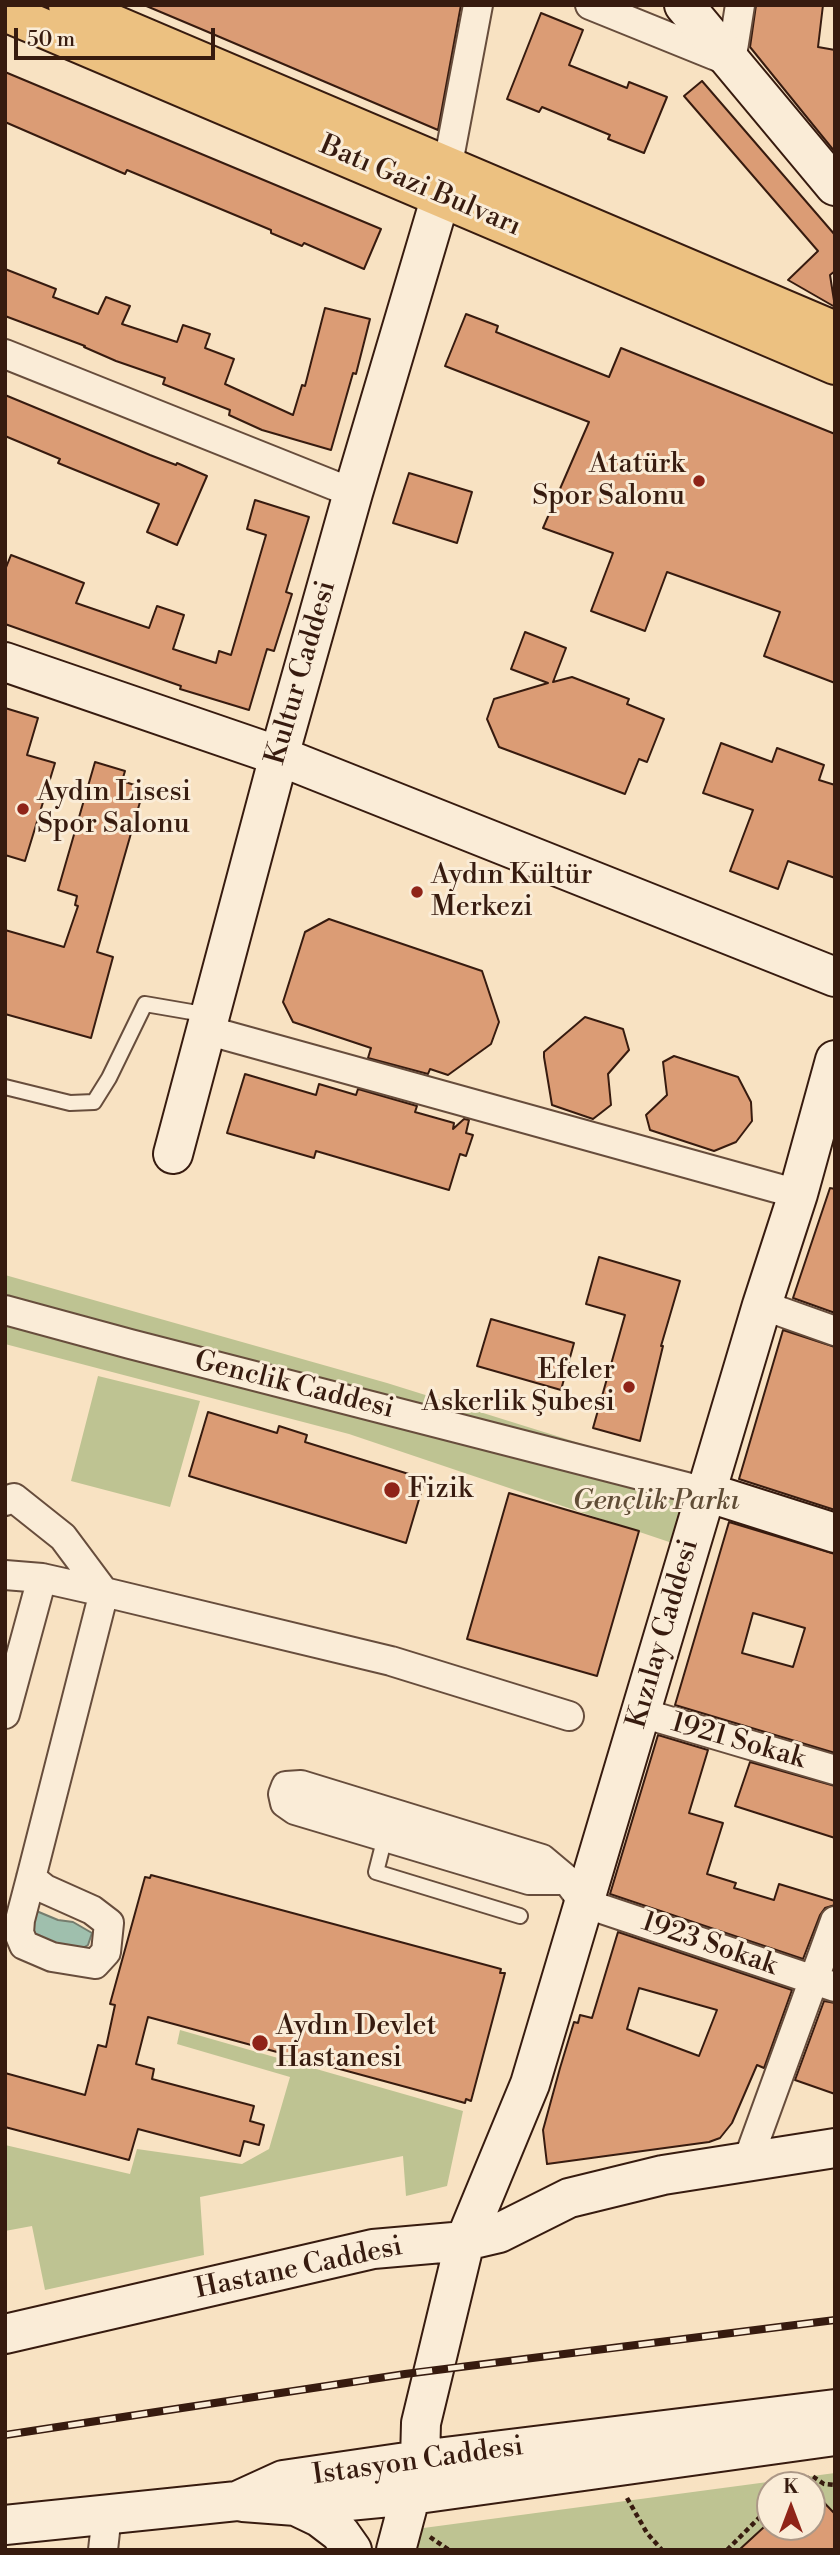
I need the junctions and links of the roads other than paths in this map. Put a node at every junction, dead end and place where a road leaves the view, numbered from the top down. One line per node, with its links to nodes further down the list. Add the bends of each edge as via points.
1 (68, 5): 8 (main road, Batı Gazi Bulvarı)
2 (478, 5): 8 (street)
3 (590, 5): 7 (street)
4 (684, 5): 7 (street)
5 (740, 5): 7 (street)
6 (5, 12): 8 (main road, Batı Gazi Bulvarı)
7 (731, 62): 9 (street)
8 (445, 181): 10 (main road, Batı Gazi Bulvarı); 12 (main road, Batı Gazi Bulvarı); 13 (street, Kultur Caddesi)
9 (835, 186)
10 (835, 331)
11 (5, 354): 13 (street)
12 (835, 365)
13 (353, 493): 15 (street, Kultur Caddesi)
14 (5, 663): 15 (street)
15 (279, 756): 16 (street); 17 (street, Kultur Caddesi)
16 (835, 977)
17 (208, 1023): 19 (lane, via 145,1004 94,1102 70,1103); 20 (street, Kultur Caddesi); 21 (street)
18 (835, 1060): 21 (street, Kızılay Caddesi)
19 (5, 1087)
20 (173, 1154)
21 (797, 1195): 22 (street, Kızılay Caddesi)
22 (762, 1305): 24 (street); 25 (street, Kızılay Caddesi)
23 (5, 1310): 25 (street, Genclik Caddesi)
24 (835, 1331)
25 (706, 1492): 27 (street); 31 (street, Kızılay Caddesi)
26 (5, 1501): 30 (street, via 14,1498 63,1537)
27 (835, 1532)
28 (5, 1575): 29 (street)
29 (42, 1578): 30 (street); 32 (street)
30 (104, 1591): 33 (street, via 391,1661); 36 (street)
31 (642, 1713): 34 (street, 1921 Sokak); 37 (street, Kızılay Caddesi)
32 (5, 1714)
33 (569, 1716)
34 (835, 1770)
35 (385, 1837): 37 (street); 37 (street, via 295,1810 285,1803 286,1786 300,1785 542,1859); 38 (lane, via 376,1871)
36 (31, 1878)
37 (576, 1892): 40 (street, 1923 Sokak); 43 (street, Kızılay Caddesi, via 530,2084 526,2143)
38 (520, 1916)
39 (835, 1921): 40 (street)
40 (824, 1984): 42 (street)
41 (835, 2148): 42 (street, Hastane Caddesi)
42 (748, 2160): 43 (street, Hastane Caddesi, via 663,2175)
43 (489, 2219): 44 (street, Hastane Caddesi); 45 (street, Kızılay Caddesi)
44 (373, 2249): 45 (street, via 404,2252 428,2263 440,2273); 46 (street, Hastane Caddesi)
45 (451, 2299): 49 (street, Kızılay Caddesi)
46 (5, 2334)
47 (835, 2409): 49 (street, Istasyon Caddesi)
48 (835, 2436): 49 (street)
49 (407, 2468): 50 (street, Istasyon Caddesi, via 283,2480); 51 (street); 54 (street); 56 (street)
50 (237, 2501): 51 (street); 53 (street, Istasyon Caddesi)
51 (296, 2506): 55 (street, via 319,2516)
52 (5, 2525): 53 (street, Istasyon Caddesi)
53 (105, 2532)
54 (413, 2543)
55 (352, 2550)
56 (373, 2550)

